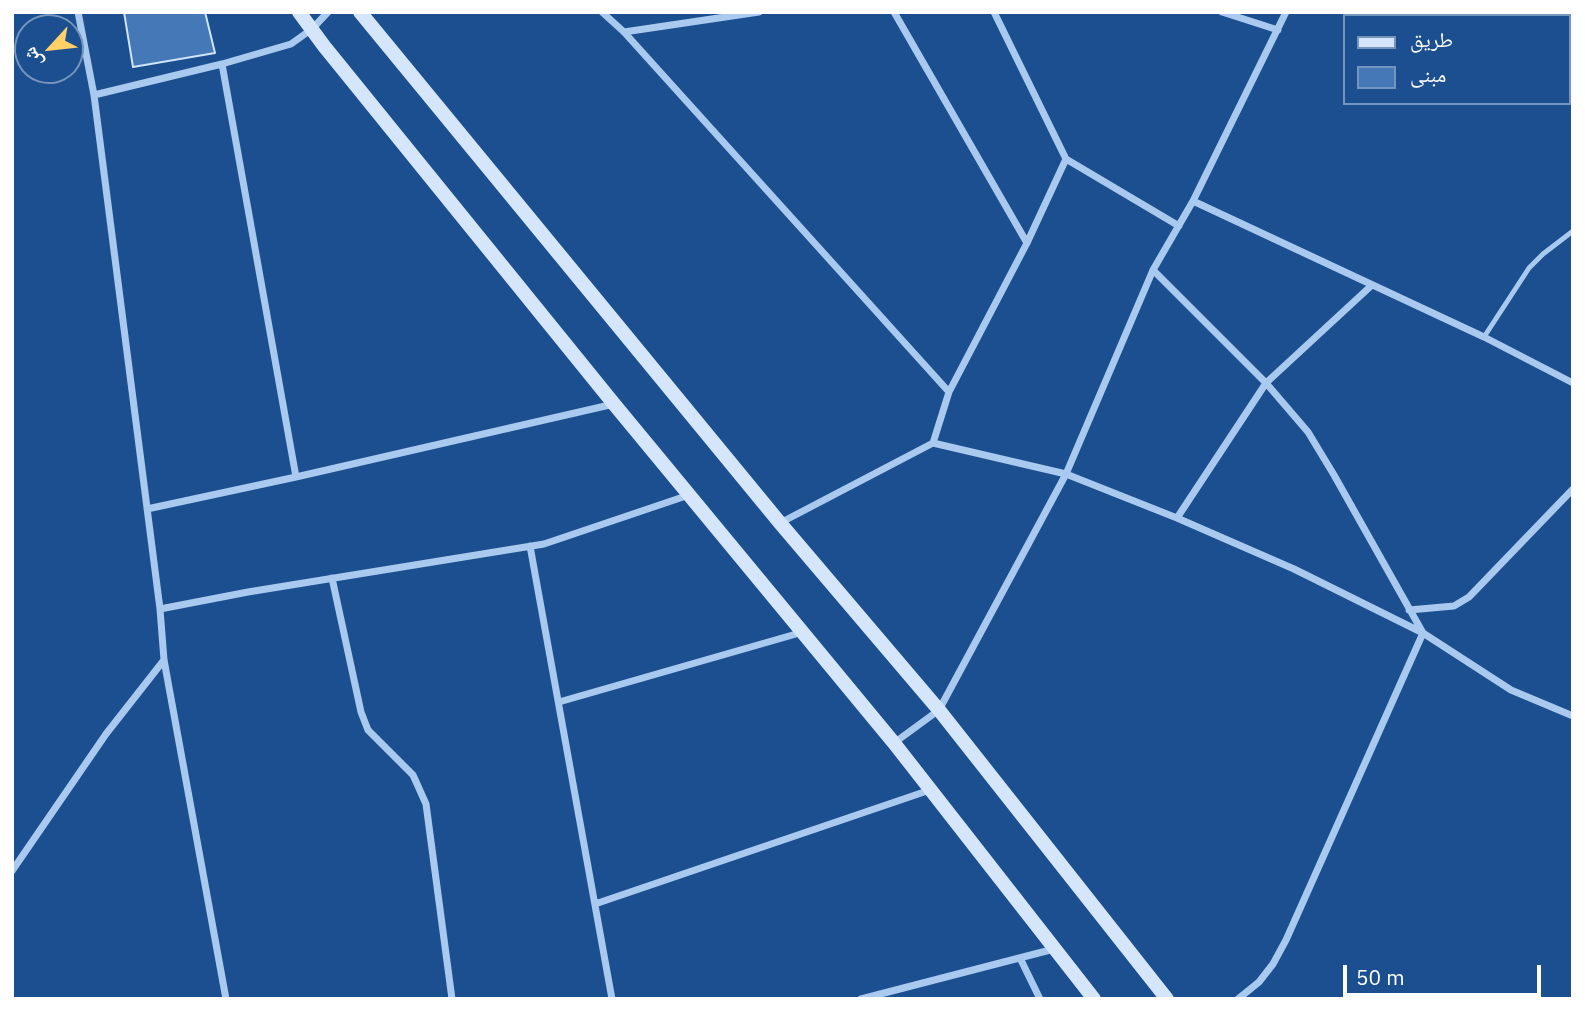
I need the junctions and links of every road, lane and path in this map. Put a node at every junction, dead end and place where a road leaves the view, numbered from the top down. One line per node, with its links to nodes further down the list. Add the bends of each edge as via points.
1 (78, 12): 15 (street)
2 (299, 12): 11 (street)
3 (328, 12): 11 (street)
4 (360, 12): 35 (street)
5 (602, 12): 13 (street)
6 (759, 12): 13 (street)
7 (894, 12): 20 (street)
8 (994, 12): 16 (street)
9 (1222, 12): 12 (street)
10 (1286, 12): 12 (street)
11 (312, 29): 14 (street, via 291,44); 27 (street)
12 (1278, 30): 17 (street)
13 (624, 32): 26 (street)
14 (222, 64): 15 (street); 30 (street)
15 (94, 95): 33 (street)
16 (1066, 159): 18 (street); 20 (street)
17 (1193, 201): 18 (street); 22 (street)
18 (1179, 226): 21 (street)
19 (1573, 231): 23 (lane, via 1530,268)
20 (1027, 243): 26 (street)
21 (1153, 270): 24 (street); 29 (street)
22 (1372, 285): 23 (street); 24 (street)
23 (1485, 337): 25 (street)
24 (1266, 383): 34 (street); 39 (street, via 1308,432)
25 (1573, 383)
26 (949, 392): 28 (street)
27 (614, 404): 30 (street); 32 (street)
28 (933, 443): 29 (street); 35 (street)
29 (1066, 474): 34 (street); 44 (street)
30 (296, 477): 33 (street)
31 (1573, 489): 39 (street, via 1469,597 1454,606)
32 (690, 494): 36 (street); 40 (street)
33 (147, 509): 38 (street)
34 (1177, 518): 41 (street)
35 (780, 523): 44 (street)
36 (530, 546): 37 (street); 43 (street)
37 (332, 578): 38 (street); 54 (street, via 368,730 413,775 426,804)
38 (160, 609): 42 (street)
39 (1409, 610): 41 (street)
40 (803, 632): 43 (street); 46 (street)
41 (1423, 633): 45 (street, via 1511,690); 52 (street, via 1286,940)
42 (164, 660): 48 (street, via 106,734); 53 (street)
43 (559, 702): 49 (street)
44 (939, 710): 46 (street); 59 (street)
45 (1573, 716)
46 (894, 743): 47 (street)
47 (930, 790): 49 (street); 50 (street)
48 (12, 871)
49 (595, 904): 55 (street)
50 (1054, 949): 51 (street); 58 (street)
51 (1020, 958): 56 (street); 57 (street)
52 (1249, 995): 60 (street)
53 (226, 999)
54 (452, 999)
55 (612, 999)
56 (861, 999)
57 (1040, 999)
58 (1094, 999)
59 (1167, 999)
60 (1238, 999)

